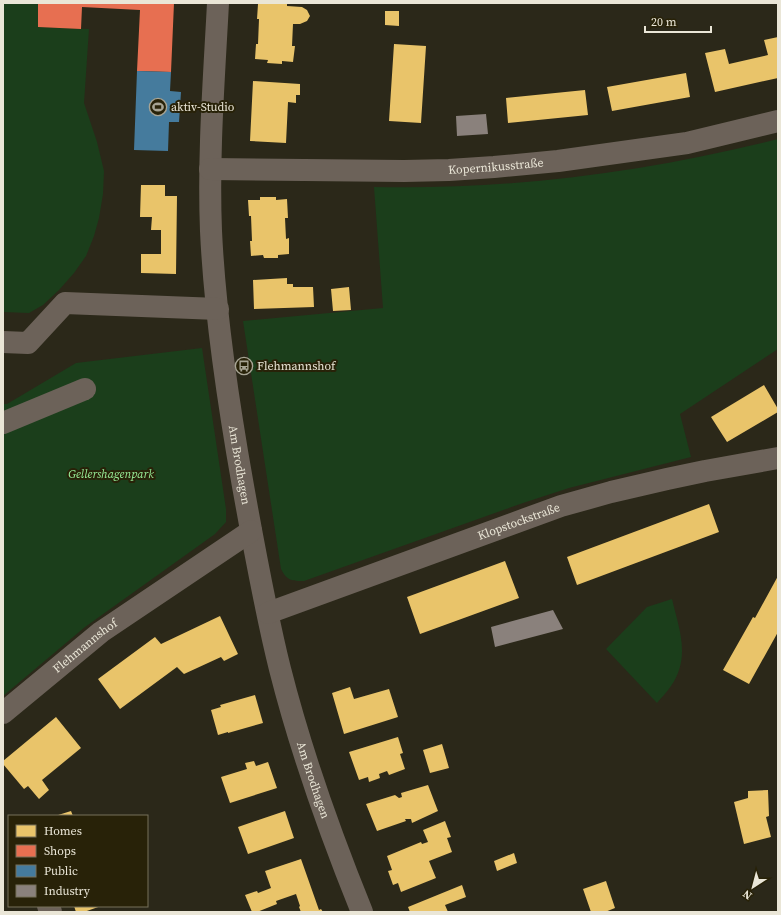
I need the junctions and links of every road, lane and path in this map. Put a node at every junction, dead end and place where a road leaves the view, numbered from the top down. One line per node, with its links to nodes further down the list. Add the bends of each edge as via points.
1 (218, 3): 3 (street, Am Brodhagen)
2 (778, 120): 3 (street, Kopernikusstraße, via 688,143 494,167 404,171)
3 (210, 169): 4 (street, Am Brodhagen, via 211,232)
4 (218, 309): 5 (street, via 65,303 28,343); 9 (street, Am Brodhagen, via 232,427)
5 (3, 342)
6 (86, 389): 7 (street)
7 (3, 423)
8 (778, 458): 10 (street, Klopstockstraße, via 673,478 561,506)
9 (251, 531): 10 (street, Am Brodhagen); 11 (street, Flehmannshof, via 101,632)
10 (268, 614): 12 (street, Am Brodhagen, via 300,741 340,858)
11 (3, 713)
12 (362, 912)

